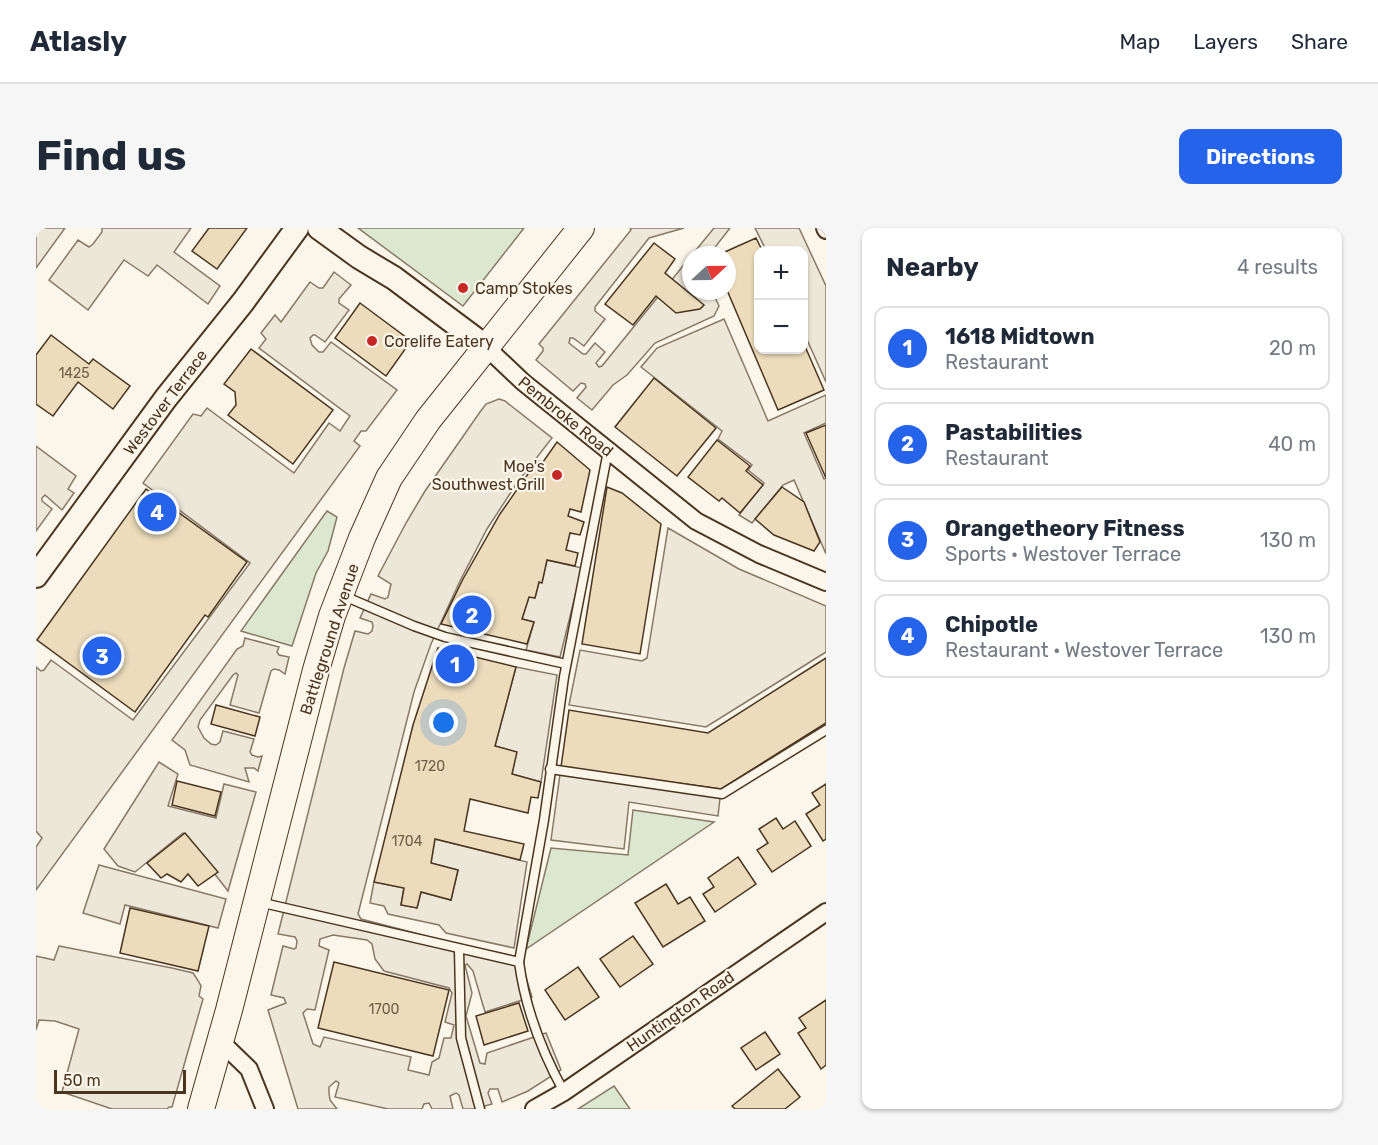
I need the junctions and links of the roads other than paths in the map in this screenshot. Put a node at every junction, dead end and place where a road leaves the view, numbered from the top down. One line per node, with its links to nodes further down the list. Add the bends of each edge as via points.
1 (297, 228): 6 (main road, Westover Terrace)
2 (320, 228): 4 (main road, Pembroke Road)
3 (581, 228): 4 (main road, Battleground Avenue)
4 (485, 346): 5 (street, Pembroke Road); 8 (main road, Battleground Avenue, via 389,478)
5 (608, 451): 7 (street, Pembroke Road, via 696,521 759,554); 9 (lane)
6 (36, 576)
7 (826, 582)
8 (341, 595): 9 (lane, via 445,637); 12 (main road, Battleground Avenue, via 314,678)
9 (566, 664): 11 (lane)
10 (826, 730): 11 (lane, via 722,794)
11 (550, 770): 15 (lane)
12 (256, 902): 14 (lane); 16 (main road, Battleground Avenue)
13 (826, 912): 17 (street, Huntington Road)
14 (459, 950): 15 (lane); 20 (lane, via 461,1038)
15 (519, 962): 17 (lane, via 521,981 546,1057)
16 (220, 1041): 18 (main road, Battleground Avenue); 19 (street, via 249,1069)
17 (564, 1092): 21 (street, Huntington Road)
18 (201, 1109)
19 (265, 1109)
20 (480, 1109)
21 (534, 1109)

